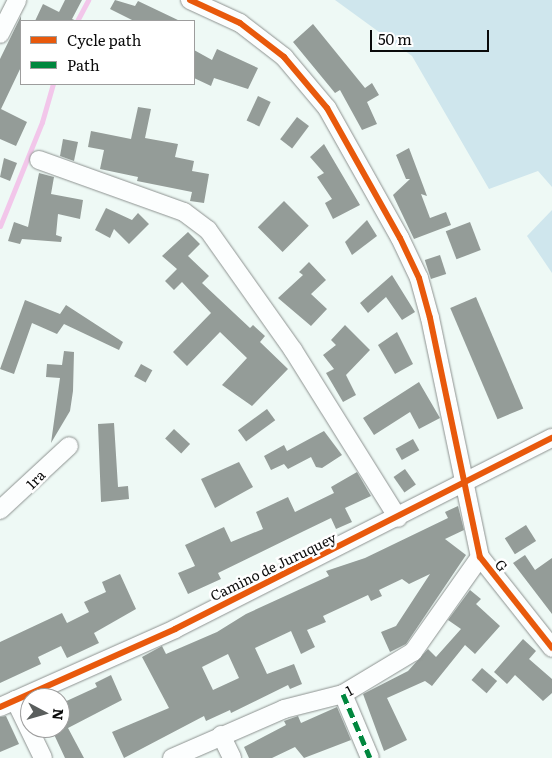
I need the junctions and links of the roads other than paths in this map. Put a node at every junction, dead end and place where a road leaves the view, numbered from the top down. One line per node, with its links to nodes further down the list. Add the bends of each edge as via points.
1 (17, 0): 3 (street)
2 (190, 0): 7 (street, G, via 240,23 284,57 327,108 419,278)
3 (0, 34)
4 (39, 160): 9 (street, via 184,212 208,230 293,350)
5 (552, 438): 7 (street, Camino de Juruquey)
6 (69, 446): 8 (street, 1ra)
7 (466, 482): 9 (street, Camino de Juruquey); 10 (street, G)
8 (0, 510)
9 (398, 518): 13 (street, Camino de Juruquey, via 175,629)
10 (480, 558): 11 (street, G); 12 (street, 1, via 413,652)
11 (552, 648)
12 (343, 694): 14 (street, 1, via 284,709); 18 (street)
13 (8, 703): 15 (street)
14 (221, 735): 16 (street, 1); 17 (street)
15 (43, 758)
16 (172, 758)
17 (232, 758)
18 (370, 758)

